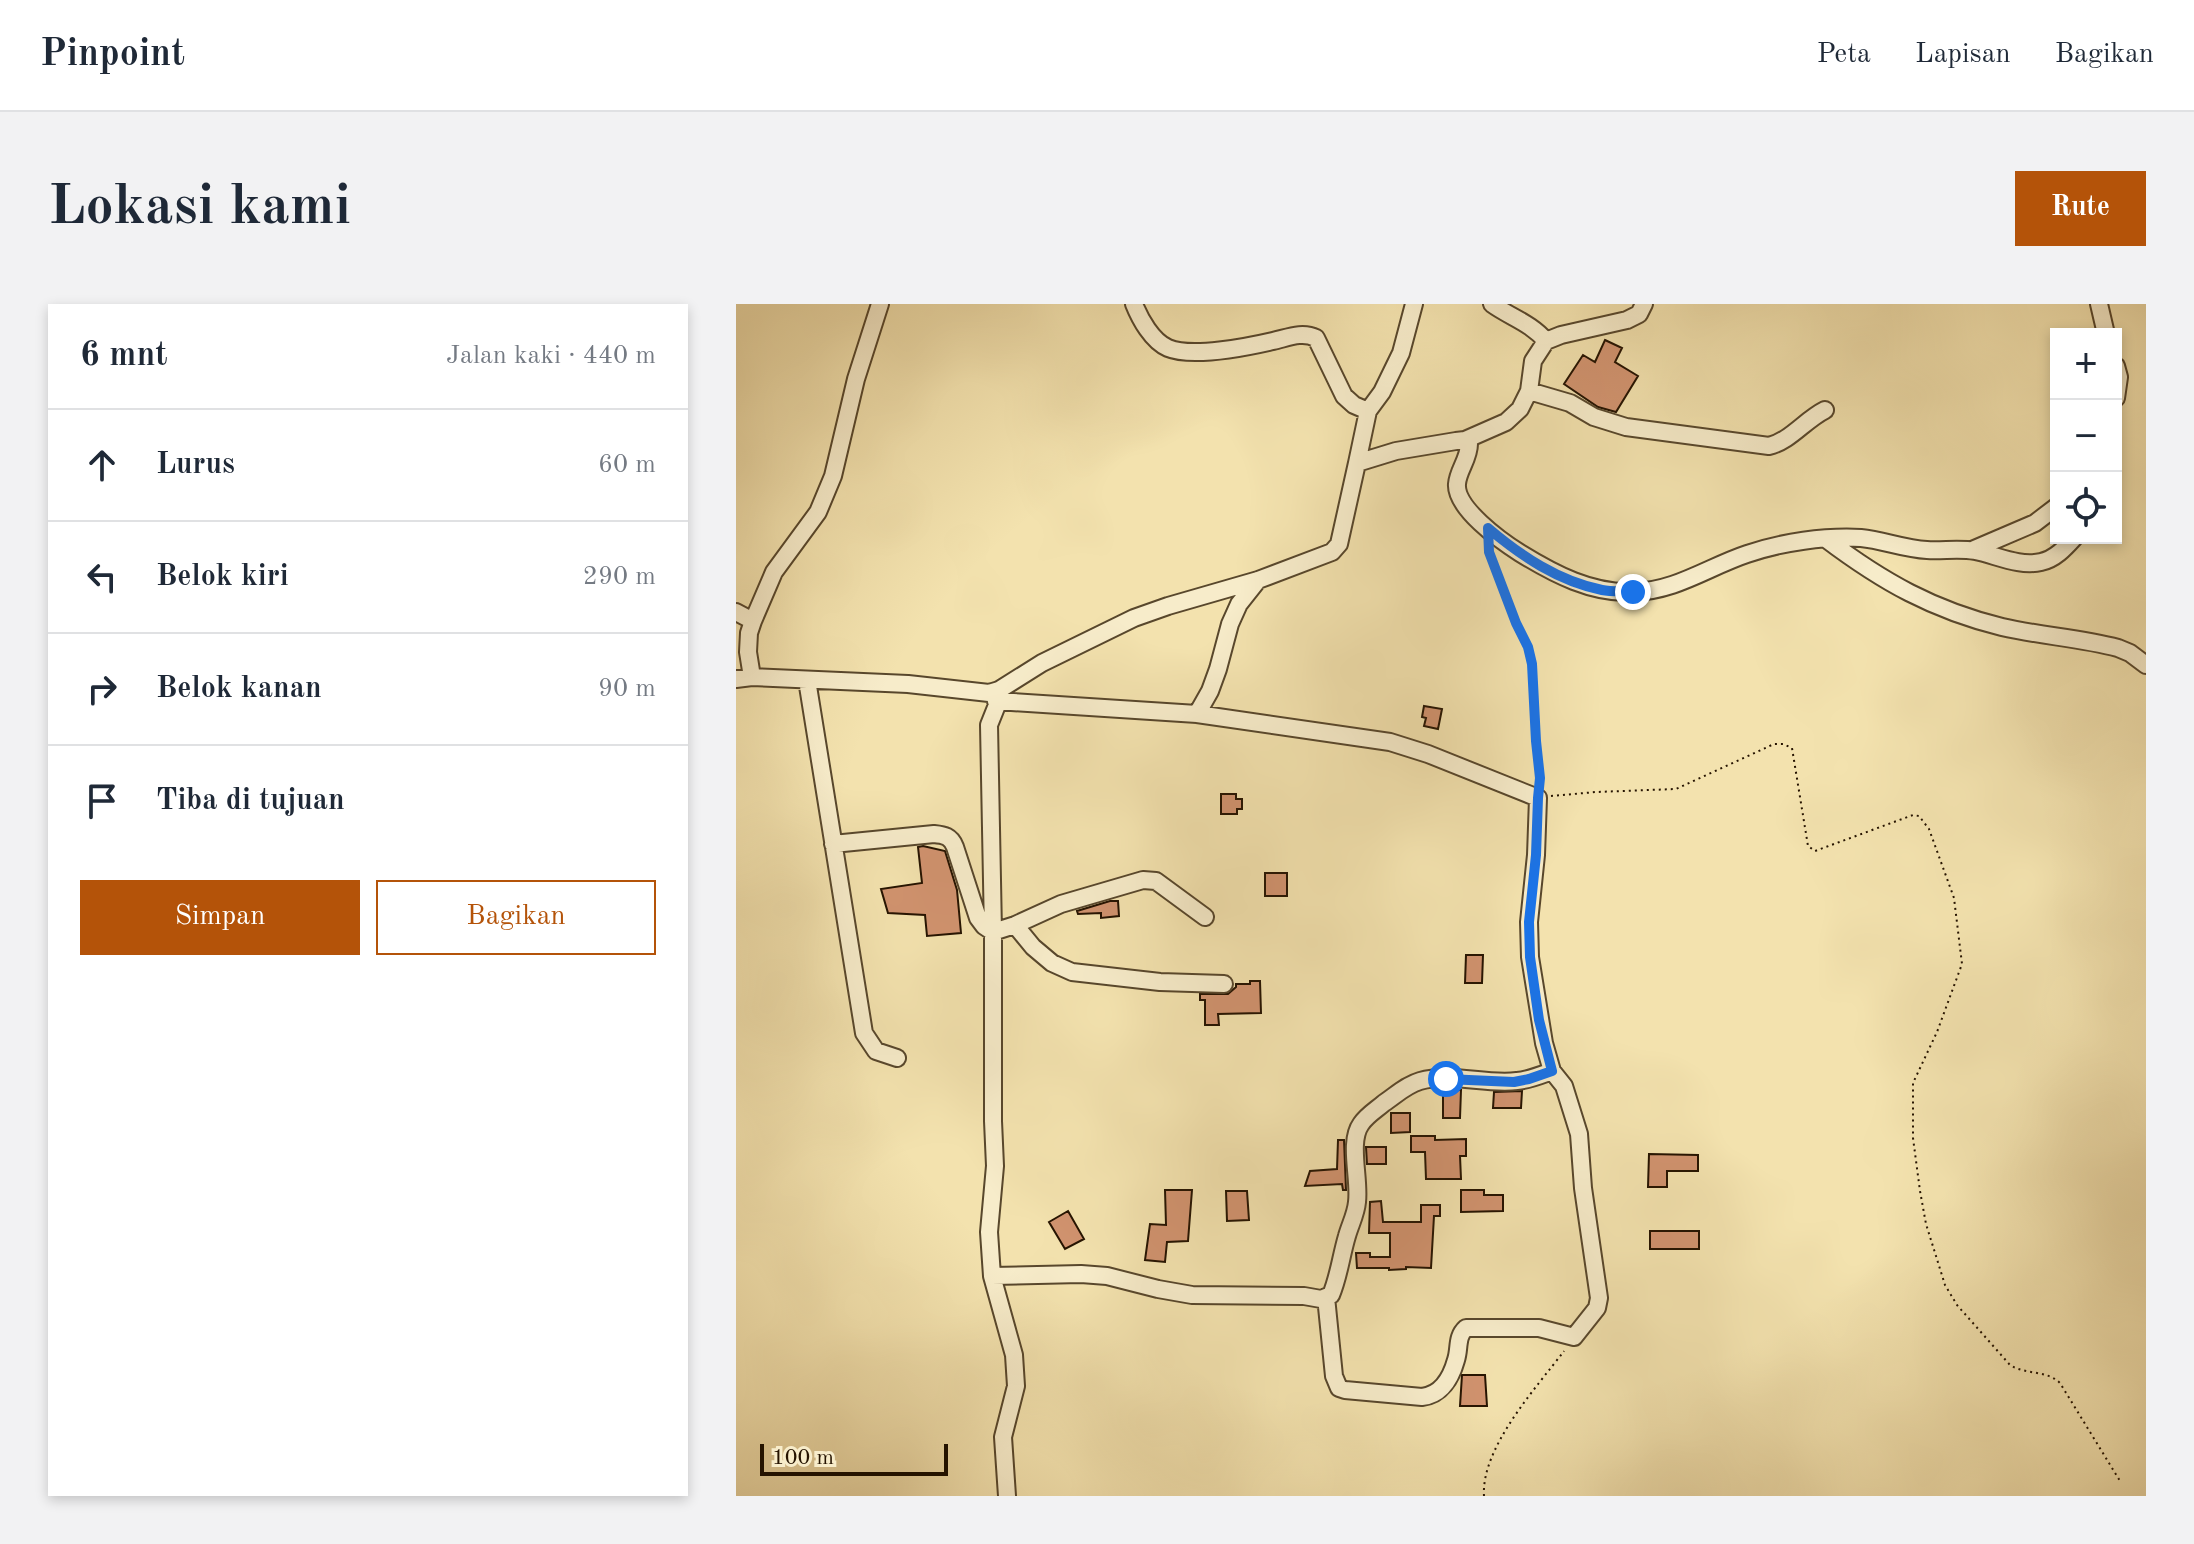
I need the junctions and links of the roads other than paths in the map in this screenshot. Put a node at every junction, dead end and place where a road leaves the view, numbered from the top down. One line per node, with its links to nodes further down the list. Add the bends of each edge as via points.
1 (880, 304): 20 (street, via 833,476 818,512 774,572)
2 (1134, 304): 11 (street, via 1152,334 1165,347 1181,351 1238,349 1310,335 1344,396)
3 (1414, 304): 11 (street, via 1401,353)
4 (1492, 304): 8 (street, via 1536,329)
5 (1644, 304): 8 (street, via 1627,320)
6 (2099, 304): 7 (street)
7 (2105, 328)
8 (1546, 341): 9 (street, via 1533,361)
9 (1529, 391): 10 (street, via 1618,426 1769,446); 12 (street, via 1506,422)
10 (1825, 410)
11 (1368, 411): 13 (street)
12 (1465, 440): 13 (street); 15 (street, via 1469,454 1458,476 1459,498 1510,547 1553,574 1602,590 1666,588 1766,548)
13 (1357, 463): 18 (street, via 1339,544 1319,559)
14 (2050, 512): 17 (street)
15 (1826, 539): 17 (street); 21 (street, via 1903,591 1956,613 2005,628 2118,648)
16 (2068, 544): 17 (street, via 2040,563)
17 (1972, 550)
18 (1258, 580): 24 (street, via 1134,618 1042,663); 25 (street, via 1239,604)
19 (736, 612): 20 (street)
20 (753, 621): 22 (street)
21 (2146, 665)
22 (744, 678): 23 (street)
23 (807, 680): 24 (street, via 937,686); 26 (street)
24 (995, 697): 25 (street); 29 (street, via 989,725)
25 (1197, 714): 32 (street, via 1390,742 1538,798 1530,957)
26 (833, 844): 29 (street, via 946,835 953,841 978,918); 31 (street, via 864,1033 876,1051)
27 (1205, 917): 28 (street, via 1156,881 1143,880 1061,904)
28 (1015, 925): 29 (street); 30 (street, via 1052,963 1072,972)
29 (993, 932): 33 (street)
30 (1224, 984)
31 (897, 1058)
32 (1552, 1071): 34 (street, via 1514,1082 1423,1080 1371,1114 1356,1139 1357,1205 1335,1285); 34 (street, via 1564,1086 1579,1134 1599,1298 1574,1337 1539,1328 1466,1328 1457,1359 1432,1396 1345,1390 1336,1384)
33 (992, 1276): 34 (street, via 1081,1274 1192,1295); 35 (street, via 1014,1355 1016,1386 1003,1437)
34 (1326, 1297)
35 (1007, 1496)

